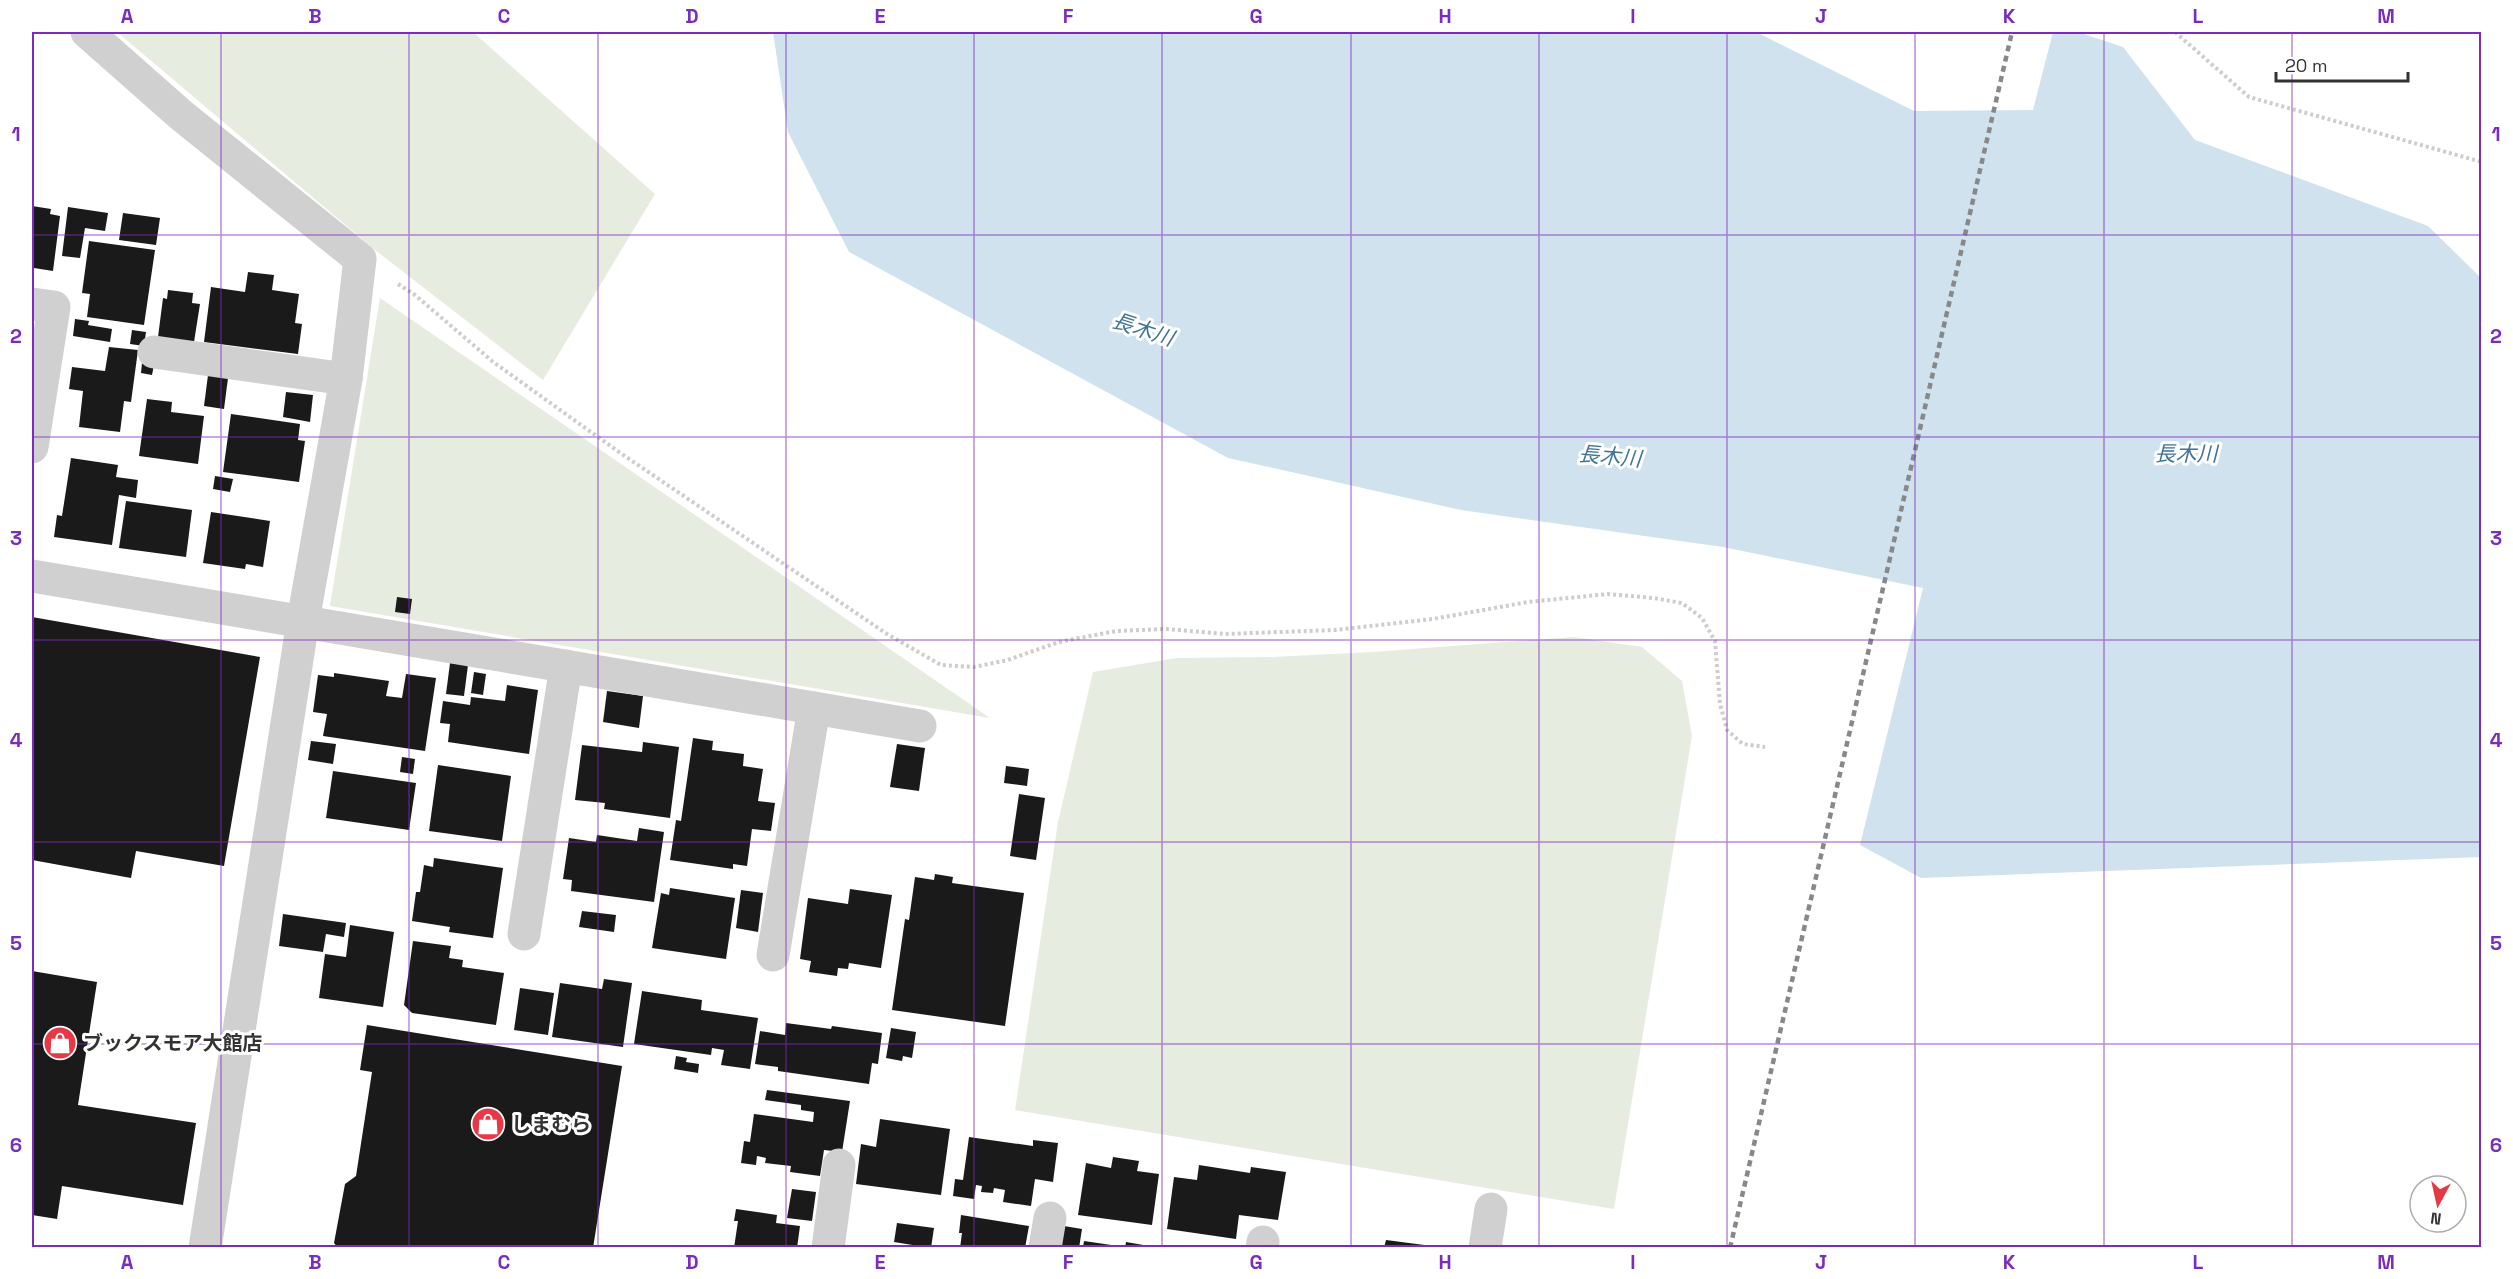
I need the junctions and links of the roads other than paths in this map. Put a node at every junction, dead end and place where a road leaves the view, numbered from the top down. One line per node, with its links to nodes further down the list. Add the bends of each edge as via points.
1 (87, 32): 4 (street, via 181,115 360,259)
2 (32, 304): 5 (street, via 54,307)
3 (154, 352): 4 (street)
4 (346, 379): 7 (street)
5 (32, 447)
6 (32, 576): 7 (street)
7 (303, 621): 8 (street); 15 (street)
8 (566, 666): 9 (street); 11 (street)
9 (814, 708): 10 (street); 12 (street)
10 (920, 726)
11 (524, 933)
12 (773, 955)
13 (839, 1165): 16 (street)
14 (1491, 1209): 17 (street)
15 (205, 1248)
16 (828, 1248)
17 (1485, 1248)

